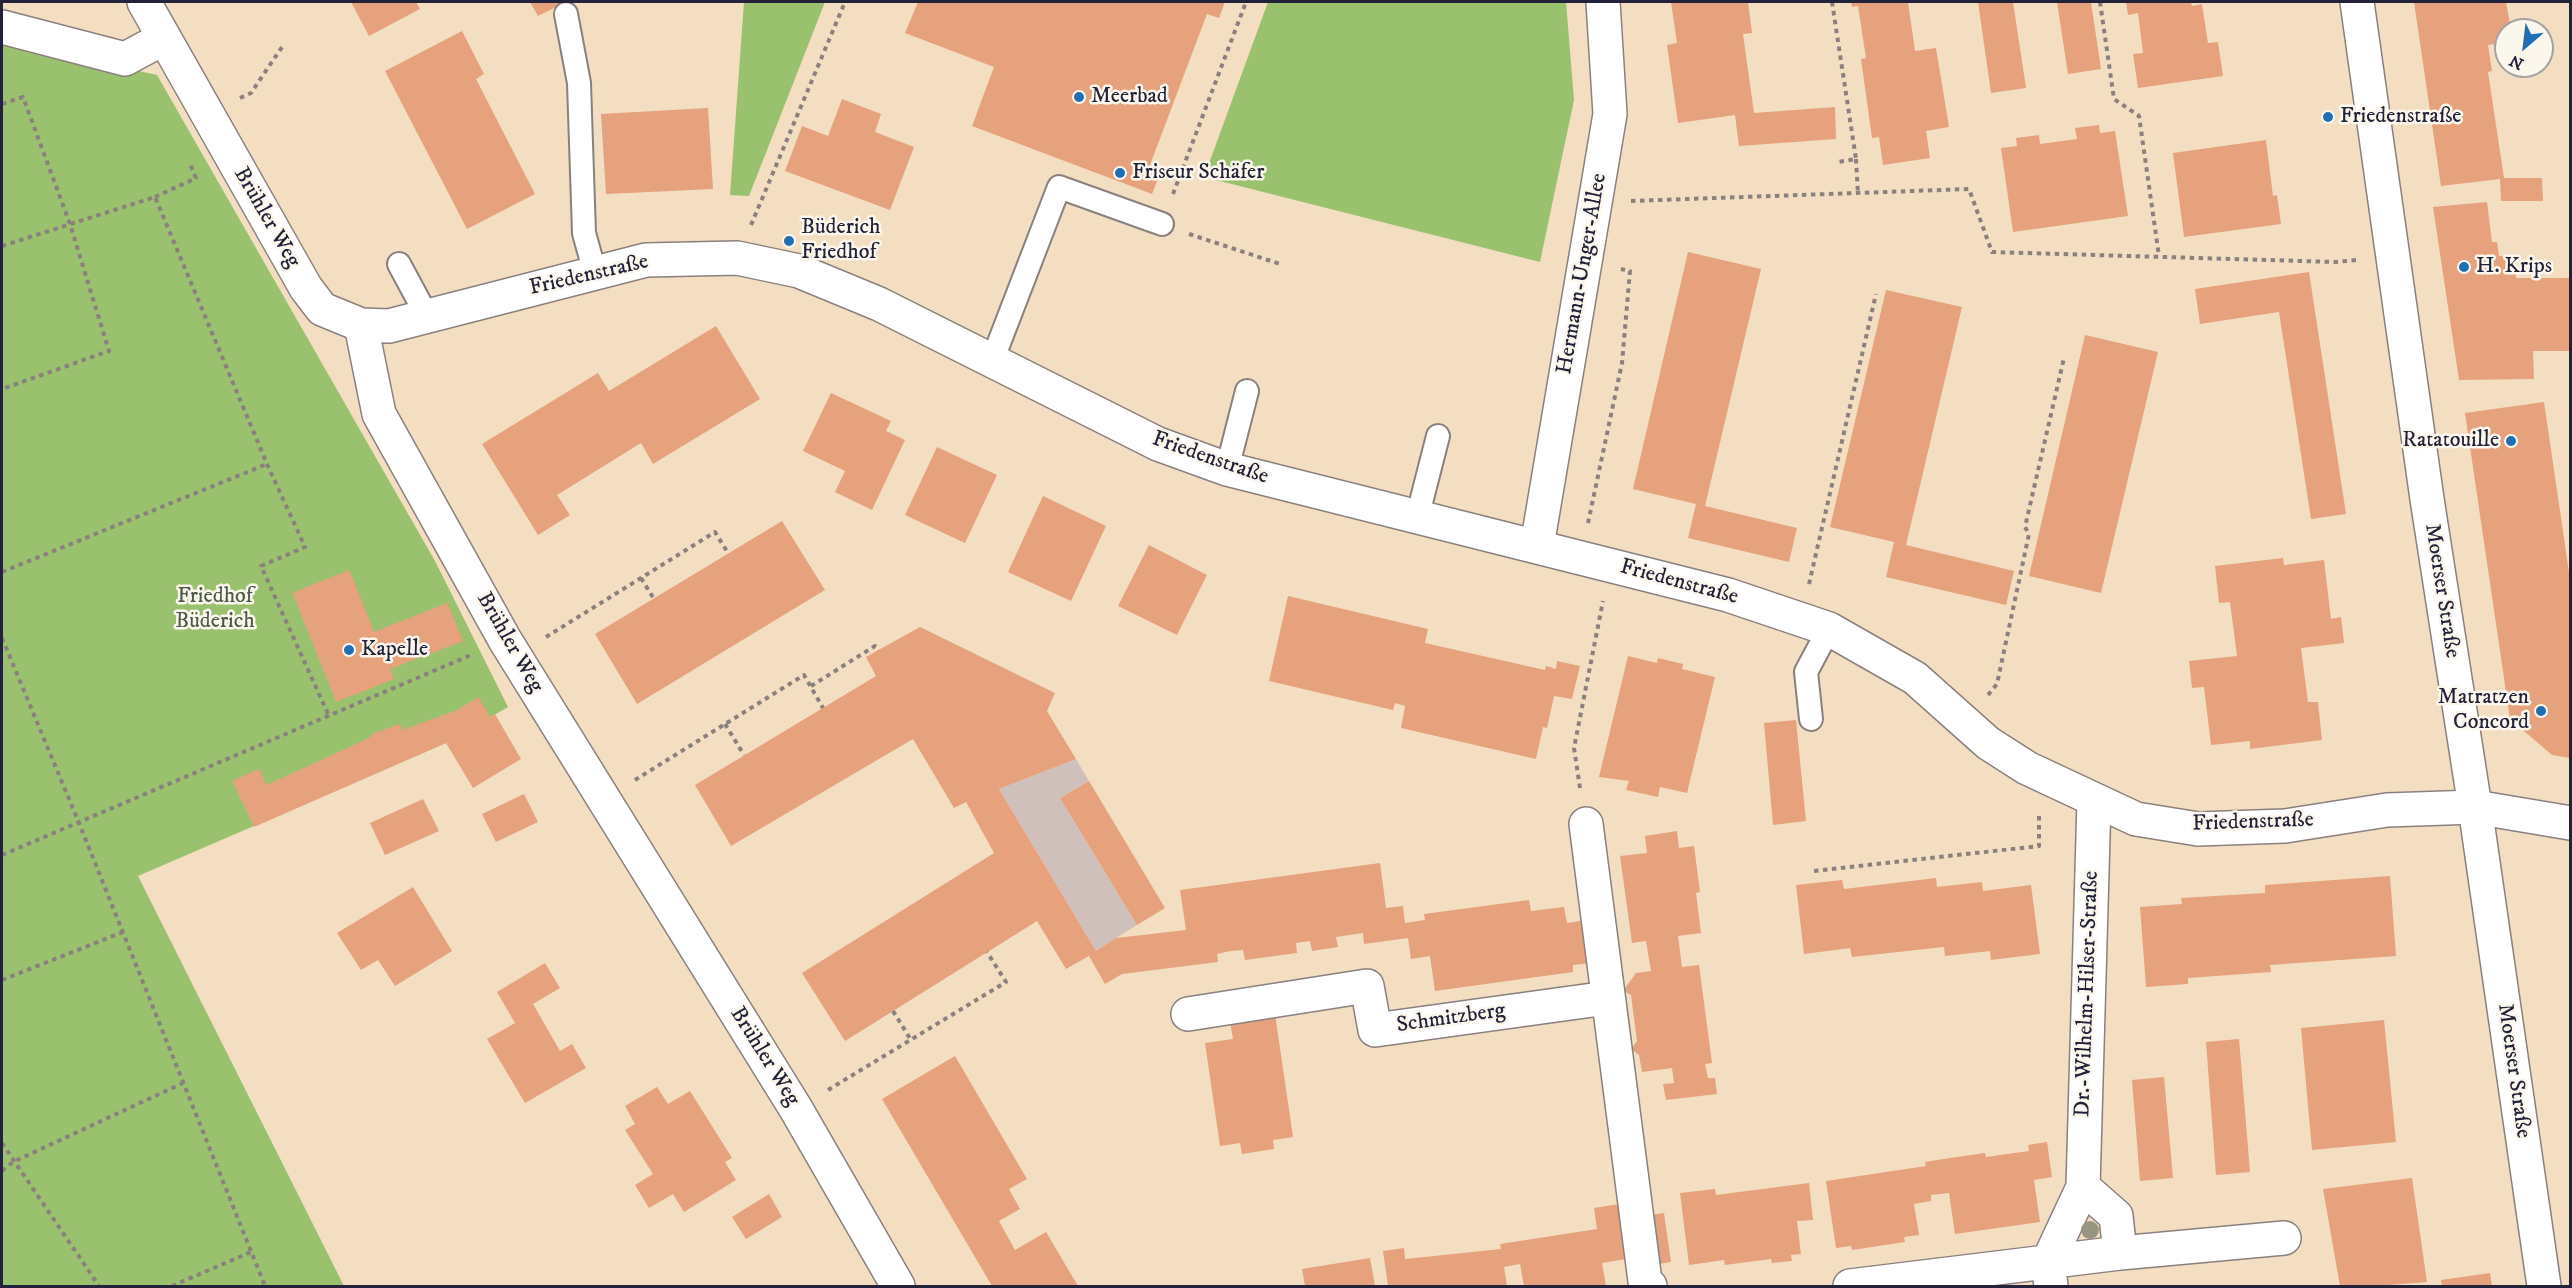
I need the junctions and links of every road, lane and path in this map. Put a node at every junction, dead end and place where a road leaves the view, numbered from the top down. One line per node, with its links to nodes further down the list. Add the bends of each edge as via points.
1 (845, 2): 23 (path)
2 (1246, 2): 20 (path)
3 (1603, 2): 18 (street, Hermann-Unger-Allee, via 1610,114)
4 (1832, 2): 14 (path)
5 (2100, 2): 22 (path, via 2114,99 2139,116)
6 (2357, 2): 24 (street, Moerser Straße)
7 (157, 13): 9 (street, via 125,59); 12 (street, Brühler Weg)
8 (566, 14): 28 (lane, via 579,83 584,233)
9 (2, 27)
10 (282, 47): 12 (path, via 251,93)
11 (2, 104): 19 (path, via 22,97)
12 (207, 115): 31 (street, Brühler Weg, via 306,288 322,309)
13 (188, 159): 17 (path, via 196,178)
14 (1856, 159): 15 (path); 16 (path)
15 (1838, 162)
16 (1858, 194): 18 (path, via 1616,201); 22 (path, via 1969,189 1992,252)
17 (155, 197): 19 (path); 37 (path)
18 (1596, 198): 25 (street, Hermann-Unger-Allee)
19 (70, 224): 21 (path); 34 (path, via 109,351)
20 (1162, 224): 27 (path); 33 (lane, via 1059,187)
21 (2, 246)
22 (2159, 256): 24 (path, via 2336,262)
23 (737, 258): 28 (street, Friedenstraße, via 646,260); 33 (street, Friedenstraße, via 799,271 879,304)
24 (2393, 258): 60 (street, Moerser Straße)
25 (1585, 263): 40 (street, Hermann-Unger-Allee); 42 (path, via 1630,271)
26 (399, 264): 30 (lane)
27 (1280, 264)
28 (595, 273): 30 (street, Friedenstraße)
29 (1876, 294): 46 (path)
30 (427, 316): 31 (street, Friedenstraße, via 389,326)
31 (361, 325): 48 (street, Brühler Weg, via 379,414)
32 (2064, 358): 55 (path, via 2025,527 2029,534 1997,684)
33 (992, 362): 38 (street, Friedenstraße, via 1158,444)
34 (2, 389)
35 (1247, 391): 38 (lane)
36 (1438, 436): 39 (lane)
37 (267, 464): 43 (path); 52 (path, via 305,547 261,566)
38 (1227, 469): 39 (street, Friedenstraße)
39 (1417, 518): 40 (street, Friedenstraße)
40 (1537, 546): 42 (street, Friedenstraße)
41 (728, 553): 44 (path, via 715,531)
42 (1596, 561): 46 (street, Friedenstraße, via 1728,595); 63 (path, via 1574,748)
43 (2, 573)
44 (641, 578): 45 (path); 48 (path)
45 (654, 599)
46 (1815, 624): 53 (lane, via 1806,672); 55 (street, Friedenstraße, via 1915,678)
47 (2, 638): 61 (path)
48 (510, 648): 52 (path); 58 (street, Brühler Weg)
49 (878, 651): 50 (path, via 875,646)
50 (811, 687): 51 (path); 54 (path, via 804,675)
51 (823, 708)
52 (329, 716): 61 (path)
53 (1811, 719)
54 (725, 724): 56 (path); 58 (path)
55 (1967, 725): 57 (street, Friedenstraße, via 1988,744)
56 (744, 755)
57 (2040, 776): 59 (street, Friedenstraße); 65 (path, via 2039,846)
58 (604, 799): 74 (street, Brühler Weg)
59 (2094, 801): 60 (street, Friedenstraße, via 2136,819 2198,829 2284,826 2387,810); 78 (street, Dr.-Wilhelm-Hilser-Straße)
60 (2475, 807): 62 (street, Friedenstraße); 89 (street, Moerser Straße)
61 (79, 823): 64 (path); 66 (path)
62 (2571, 823)
63 (1586, 824): 69 (street)
64 (2, 855)
65 (1814, 871)
66 (123, 932): 68 (path); 73 (path)
67 (987, 952): 72 (path, via 1006,982)
68 (2, 980)
69 (1607, 998): 71 (street, Schmitzberg, via 1376,1030 1368,986); 87 (street, via 1645,1281)
70 (893, 1011): 72 (path)
71 (1188, 1014)
72 (910, 1040): 74 (path)
73 (183, 1083): 76 (path); 80 (path)
74 (796, 1109): 86 (street, Brühler Weg)
75 (2, 1143): 76 (path)
76 (13, 1162): 77 (path); 83 (path)
77 (2, 1172)
78 (2083, 1187): 81 (street, via 2116,1216); 82 (street, Dr.-Wilhelm-Hilser-Straße)
79 (2284, 1238): 81 (street, via 2191,1243)
80 (251, 1252): 84 (path); 85 (path)
81 (2120, 1253): 82 (street)
82 (2050, 1274): 88 (street)
83 (99, 1287)
84 (172, 1287)
85 (265, 1287)
86 (898, 1287)
87 (1650, 1287)
88 (1850, 1287)
89 (2544, 1287)

